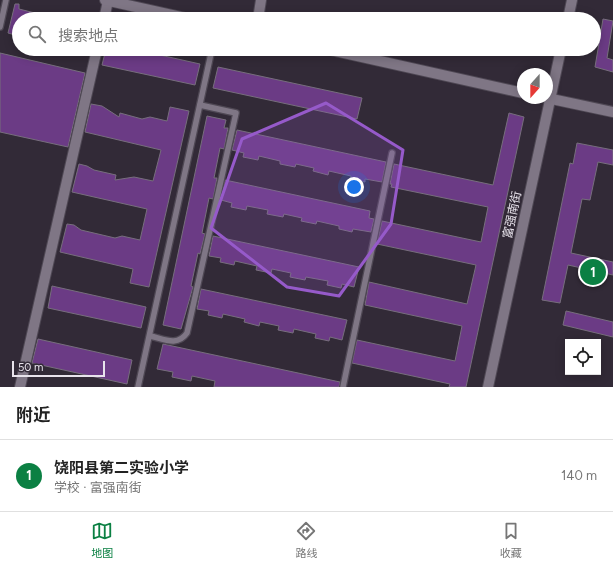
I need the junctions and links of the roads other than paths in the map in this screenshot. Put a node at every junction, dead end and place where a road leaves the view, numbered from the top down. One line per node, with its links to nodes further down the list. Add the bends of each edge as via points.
1 (6, 0): 9 (lane)
2 (262, 0): 7 (street)
3 (572, 0): 8 (street)
4 (111, 1): 5 (street); 6 (street)
5 (107, 12)
6 (159, 12)
7 (259, 12)
8 (569, 12)
9 (0, 27)
10 (95, 56): 22 (street)
11 (210, 56): 18 (lane)
12 (357, 56): 15 (street)
13 (559, 56): 14 (street, 富强南街)
14 (553, 82)
15 (517, 92)
16 (553, 99): 19 (street)
17 (548, 104): 25 (street, 富强南街)
18 (200, 105): 21 (lane); 21 (lane, via 236,113 187,333 183,339 176,342)
19 (613, 112)
20 (392, 153): 24 (lane)
21 (150, 336): 23 (lane)
22 (20, 387)
23 (138, 387)
24 (343, 387)
25 (488, 387)

